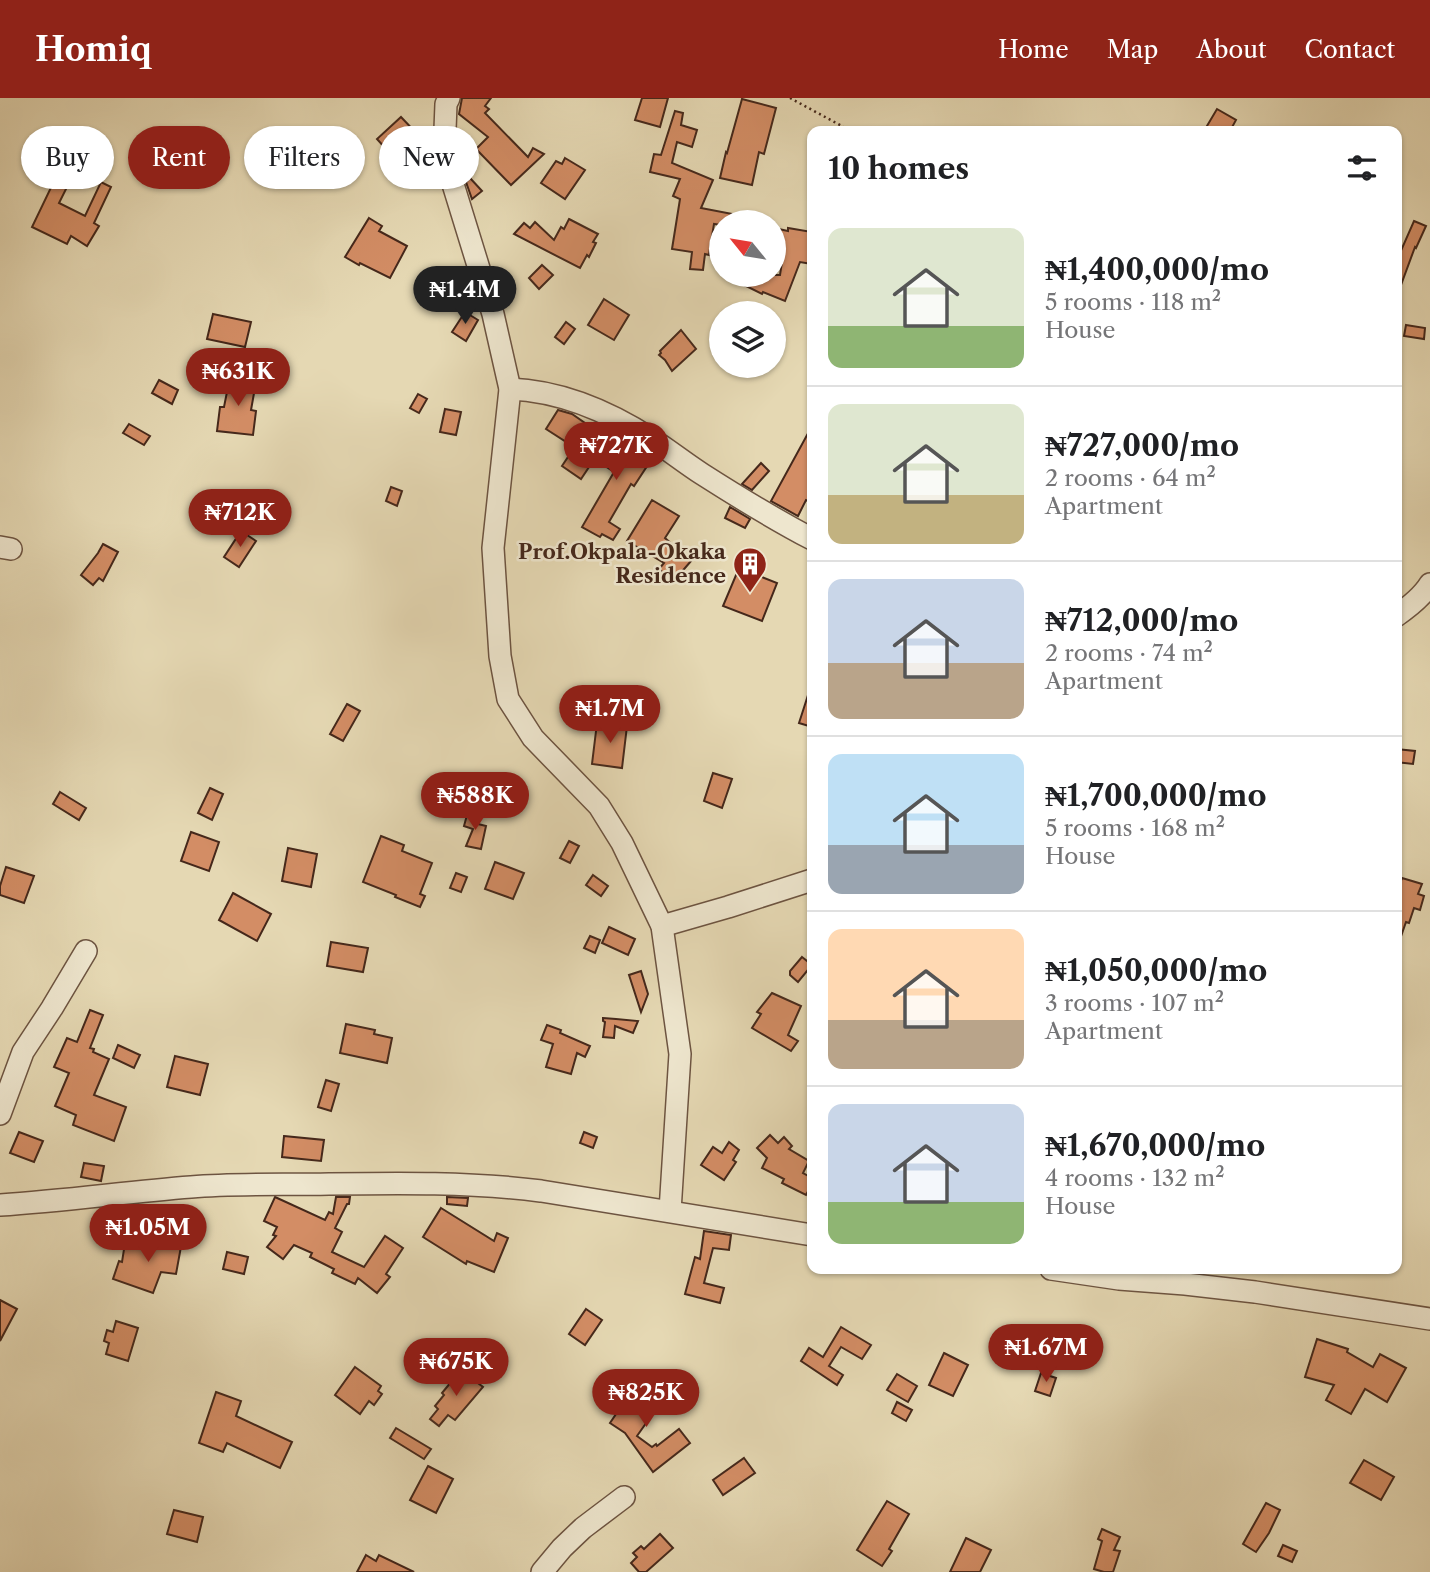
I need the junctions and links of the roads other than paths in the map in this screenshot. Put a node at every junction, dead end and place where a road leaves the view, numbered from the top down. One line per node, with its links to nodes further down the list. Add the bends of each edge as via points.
1 (449, 98): 2 (street, via 444,155 494,314)
2 (509, 389): 3 (street, via 532,390 617,418); 7 (street, via 492,548 508,699 533,738 599,806)
3 (807, 536)
4 (1430, 584): 5 (street)
5 (1402, 612)
6 (807, 882): 7 (street)
7 (662, 926): 11 (street, via 680,1054)
8 (86, 951): 9 (street, via 23,1052)
9 (0, 1114)
10 (0, 1205): 11 (street, via 202,1186 388,1183 510,1187)
11 (670, 1211): 12 (street)
12 (807, 1234)
13 (1085, 1274): 14 (street, via 1255,1292)
14 (1430, 1319)
15 (624, 1496): 16 (street, via 583,1528)
16 (542, 1572)

